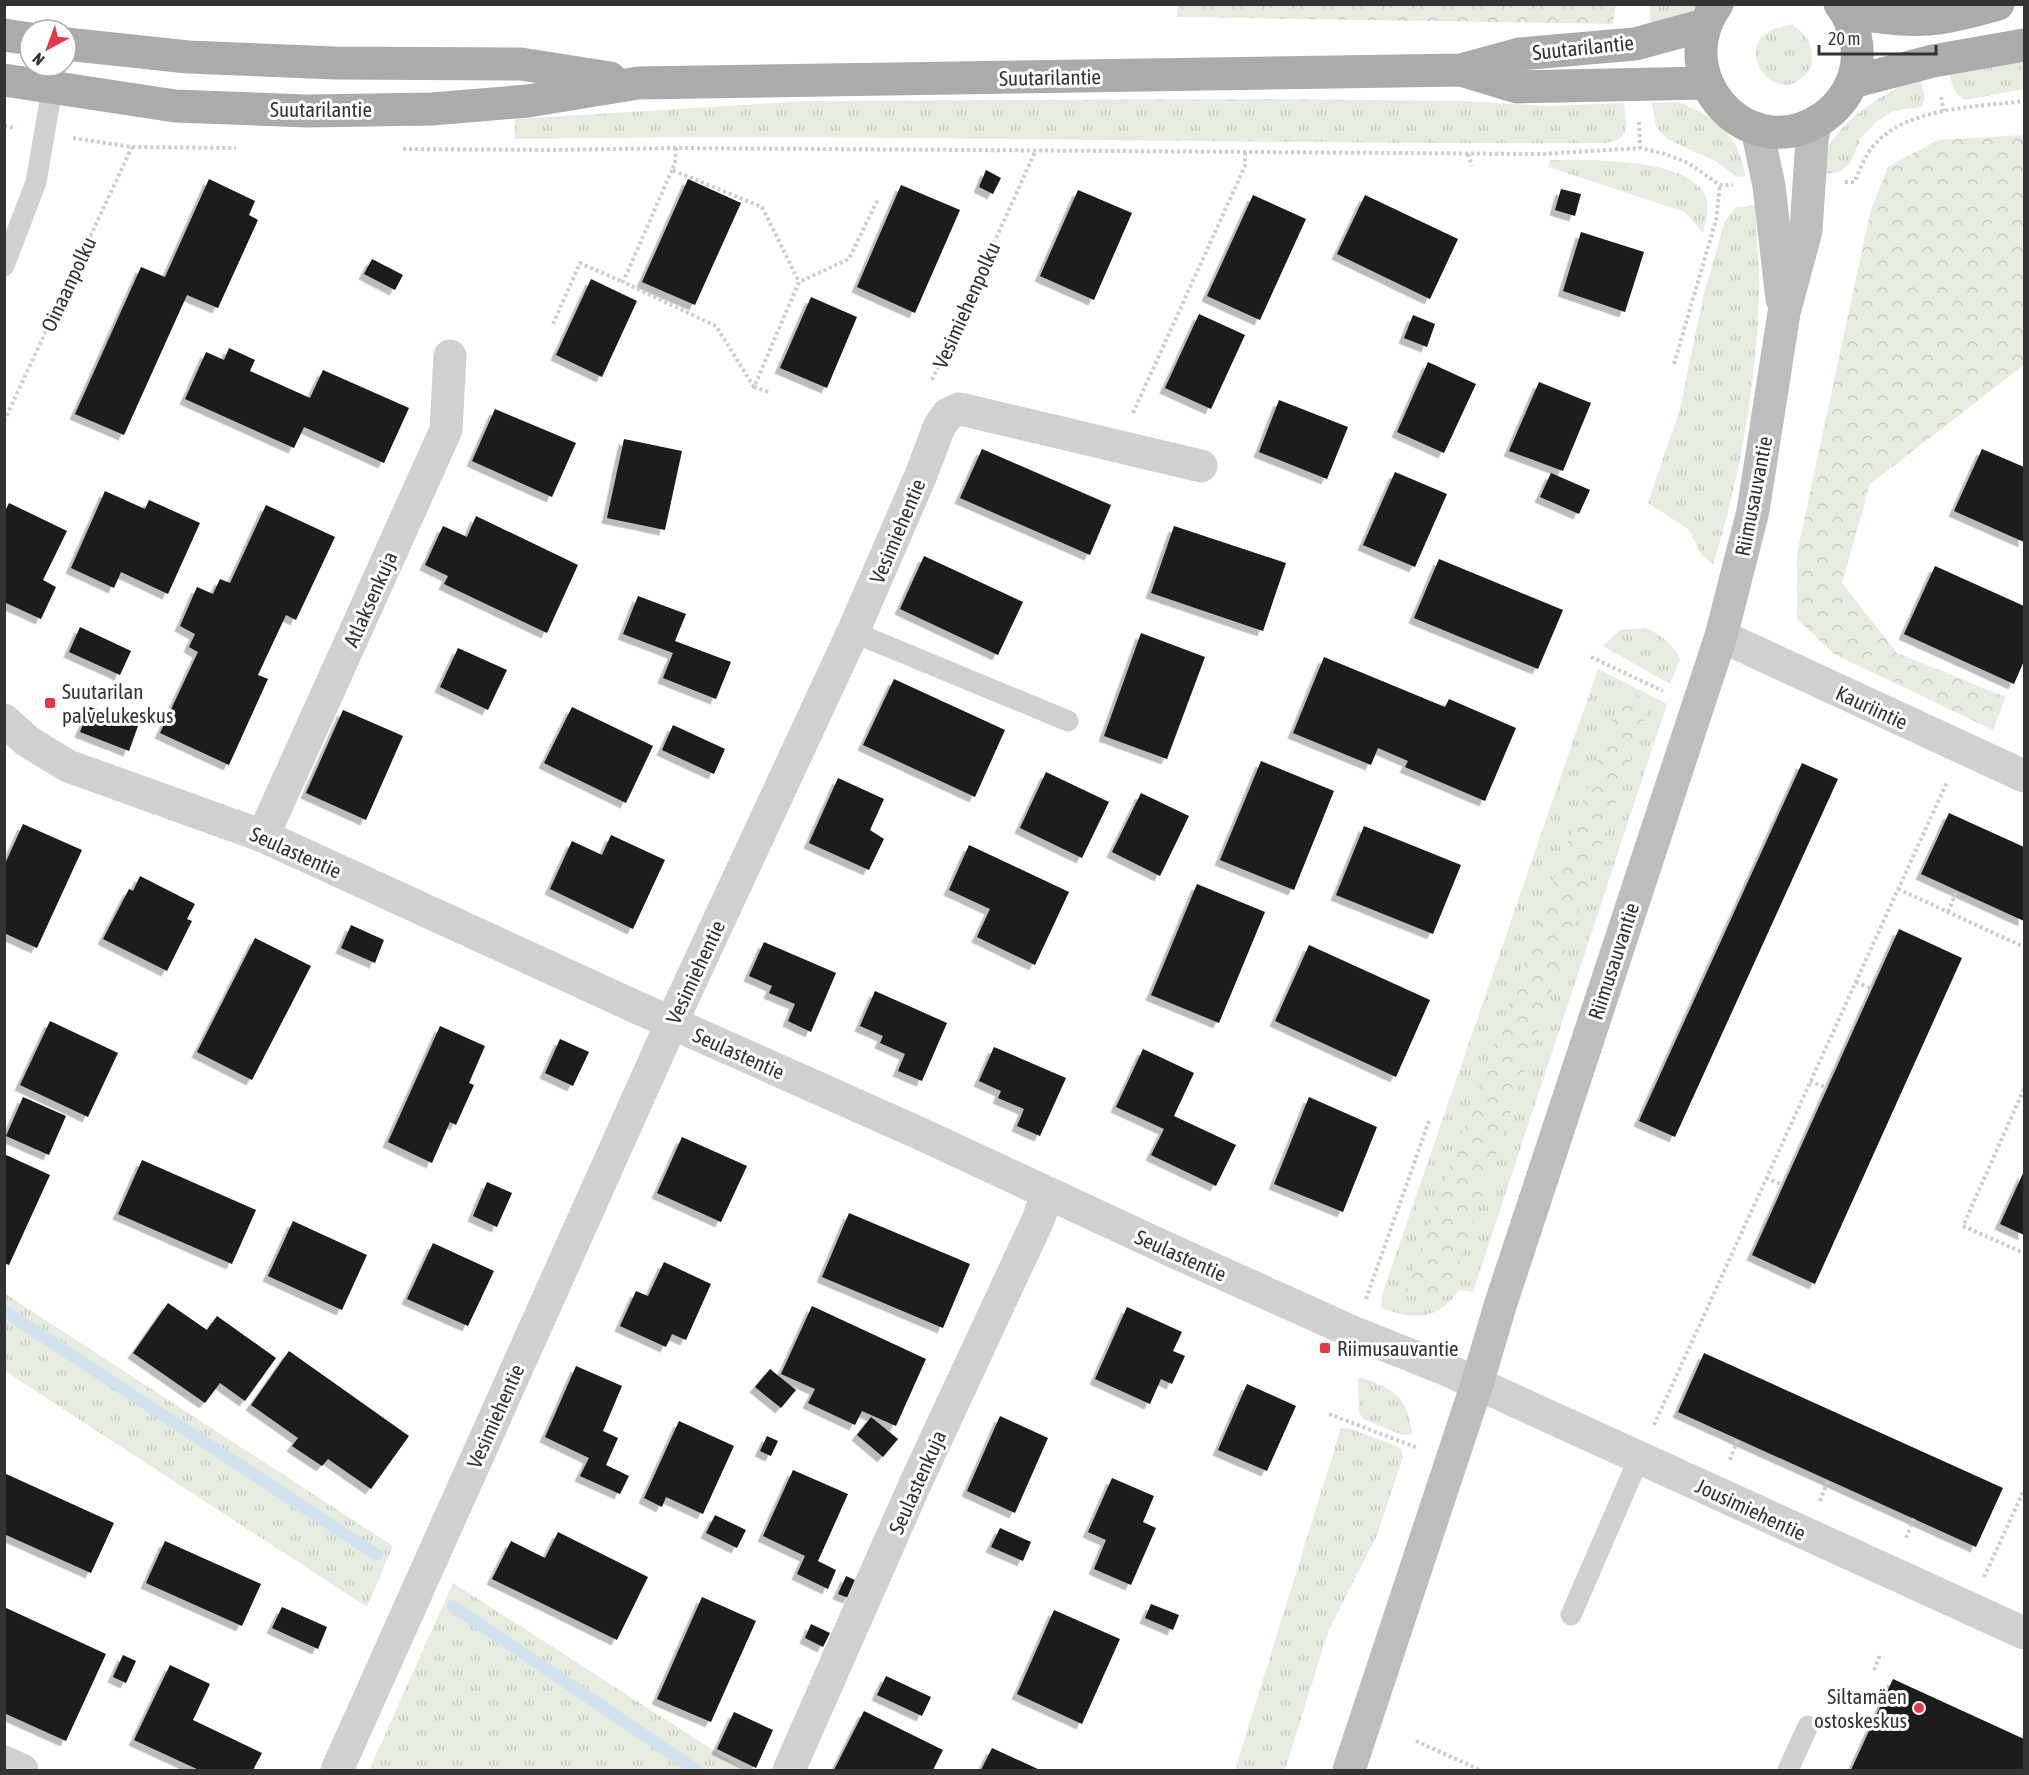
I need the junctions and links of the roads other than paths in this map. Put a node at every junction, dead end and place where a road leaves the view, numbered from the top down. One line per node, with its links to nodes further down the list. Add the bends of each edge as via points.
1 (1998, 4): 2 (main road, via 1929,19 1885,18)
2 (1843, 8): 11 (main road, via 1854,29 1858,52)
3 (1711, 15): 6 (main road, Suutarilantie, via 1635,44 1520,54); 13 (main road, via 1701,43)
4 (78, 45): 12 (main road, Suutarilantie, via 188,57 521,64)
5 (2025, 45): 11 (main road, via 1933,61)
6 (1461, 70): 12 (main road, Suutarilantie); 13 (main road, Suutarilantie, via 1517,87)
7 (37, 78): 10 (main road, Suutarilantie)
8 (54, 78): 16 (lane, via 36,182)
9 (58, 78): 12 (main road, Suutarilantie, via 175,106 308,111 432,109 528,101)
10 (4, 80)
11 (1852, 82): 14 (main road, via 1831,112)
12 (638, 83)
13 (1706, 83): 15 (main road, via 1728,113)
14 (1816, 122): 15 (main road, via 1795,130); 17 (street, Riimusauvantie, via 1806,231)
15 (1757, 129): 17 (street, Riimusauvantie)
16 (4, 266)
17 (1784, 314): 21 (street, Riimusauvantie, via 1754,511)
18 (450, 356): 25 (street, Atlaksenkuja, via 446,430)
19 (1201, 466): 20 (street, Vesimiehentie, via 969,411 959,409 948,414 939,427)
20 (853, 632): 23 (lane); 26 (street, Vesimiehentie)
21 (1721, 636): 24 (street, Kauriintie); 28 (street, Riimusauvantie)
22 (4, 720): 25 (street, Seulastentie, via 27,741 68,766)
23 (1068, 722)
24 (2025, 776)
25 (263, 836): 26 (street, Seulastentie)
26 (672, 1023): 27 (street, Seulastentie); 35 (street, Vesimiehentie)
27 (1047, 1195): 28 (street, Seulastentie); 36 (street, Seulastenkuja)
28 (1477, 1384): 29 (street, Jousimiehentie); 37 (street, Riimusauvantie)
29 (1639, 1458): 30 (lane); 31 (street, Jousimiehentie)
30 (1571, 1616)
31 (2025, 1633)
32 (1808, 1726): 38 (lane)
33 (4, 1762): 34 (street)
34 (22, 1770)
35 (337, 1770)
36 (789, 1770)
37 (1349, 1770)
38 (1788, 1770)

